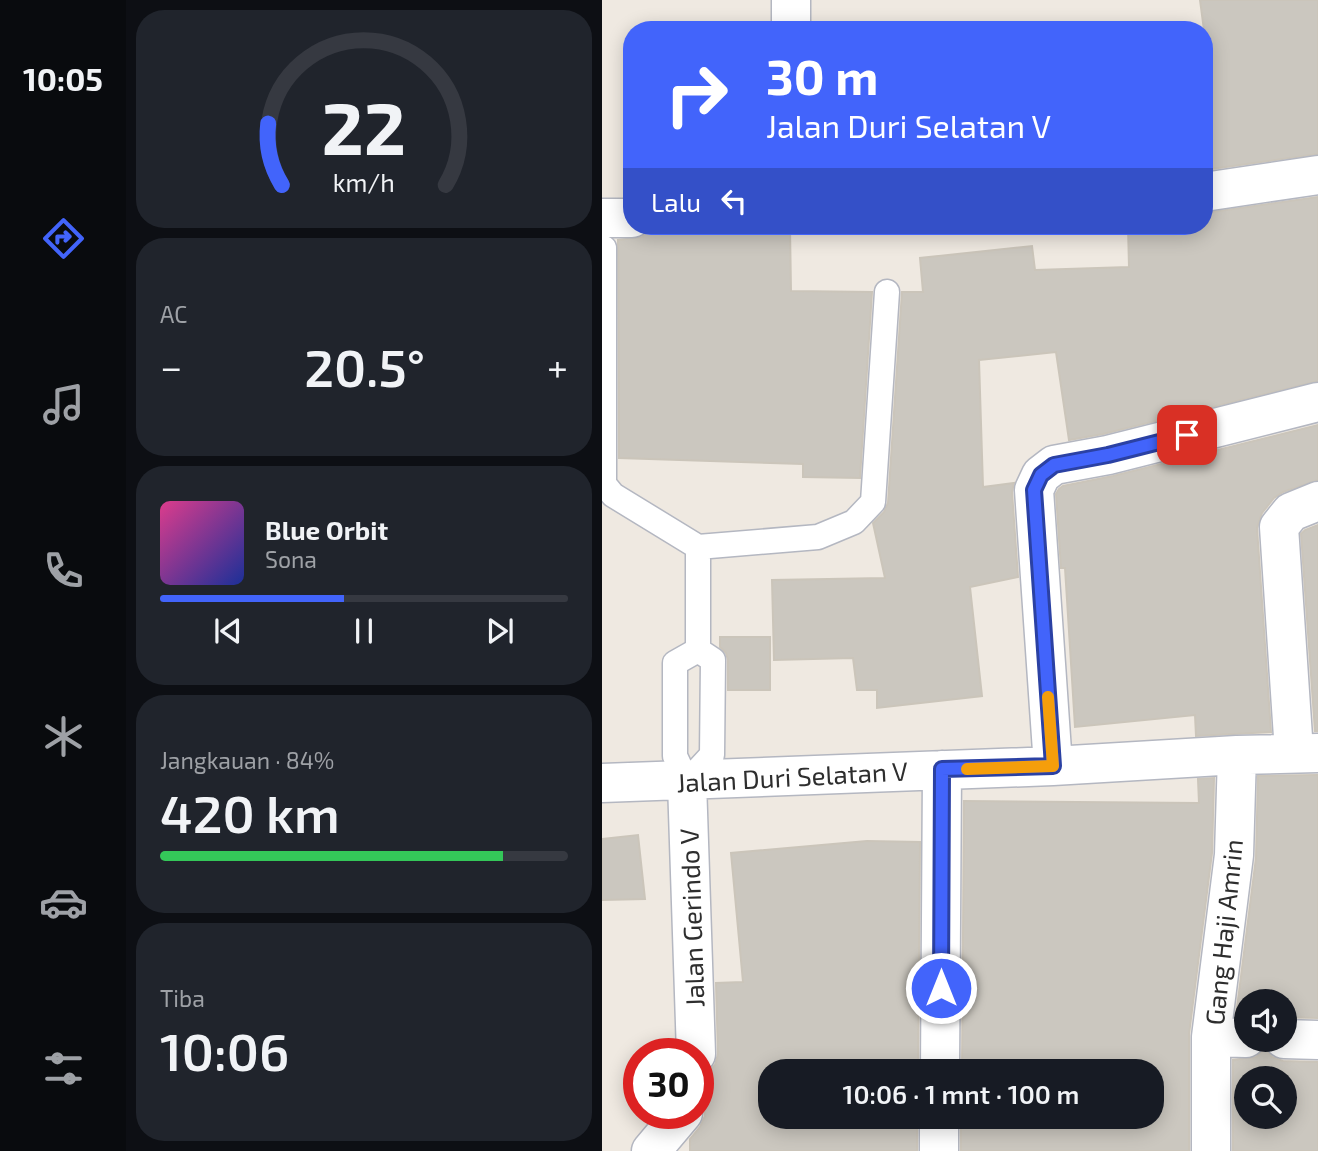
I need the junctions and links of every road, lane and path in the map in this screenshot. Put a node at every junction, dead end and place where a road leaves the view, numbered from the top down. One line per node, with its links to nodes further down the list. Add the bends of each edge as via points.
1 (791, 0): 2 (street)
2 (791, 21)
3 (1318, 175): 4 (street)
4 (1213, 191)
5 (623, 223): 6 (street)
6 (603, 233): 10 (lane, via 604,484 613,495)
7 (887, 292): 10 (lane, via 873,502 854,522 818,537)
8 (1318, 402): 14 (street, via 1054,465 1041,475 1034,490)
9 (1318, 501): 12 (street, via 1292,512 1279,527)
10 (698, 548): 11 (lane)
11 (698, 650): 16 (lane, via 675,663 675,757); 16 (lane, via 713,660 712,755)
12 (1306, 752): 13 (street, Jalan Duri Selatan V)
13 (1237, 755): 14 (street, Jalan Duri Selatan V); 19 (street, Gang Haji Amrin)
14 (1053, 766): 15 (street, Jalan Duri Selatan V)
15 (942, 769): 16 (street, Jalan Duri Selatan V); 22 (street)
16 (687, 782): 17 (street, Jalan Duri Selatan V); 18 (street, Jalan Gerindo V)
17 (602, 783)
18 (695, 1038)
19 (1228, 1038): 27 (street, Gang Haji Amrin)
20 (1297, 1039): 21 (street)
21 (1318, 1040)
22 (940, 1059)
23 (669, 1129): 25 (street)
24 (939, 1129): 26 (street)
25 (651, 1151)
26 (939, 1151)
27 (1211, 1151)

